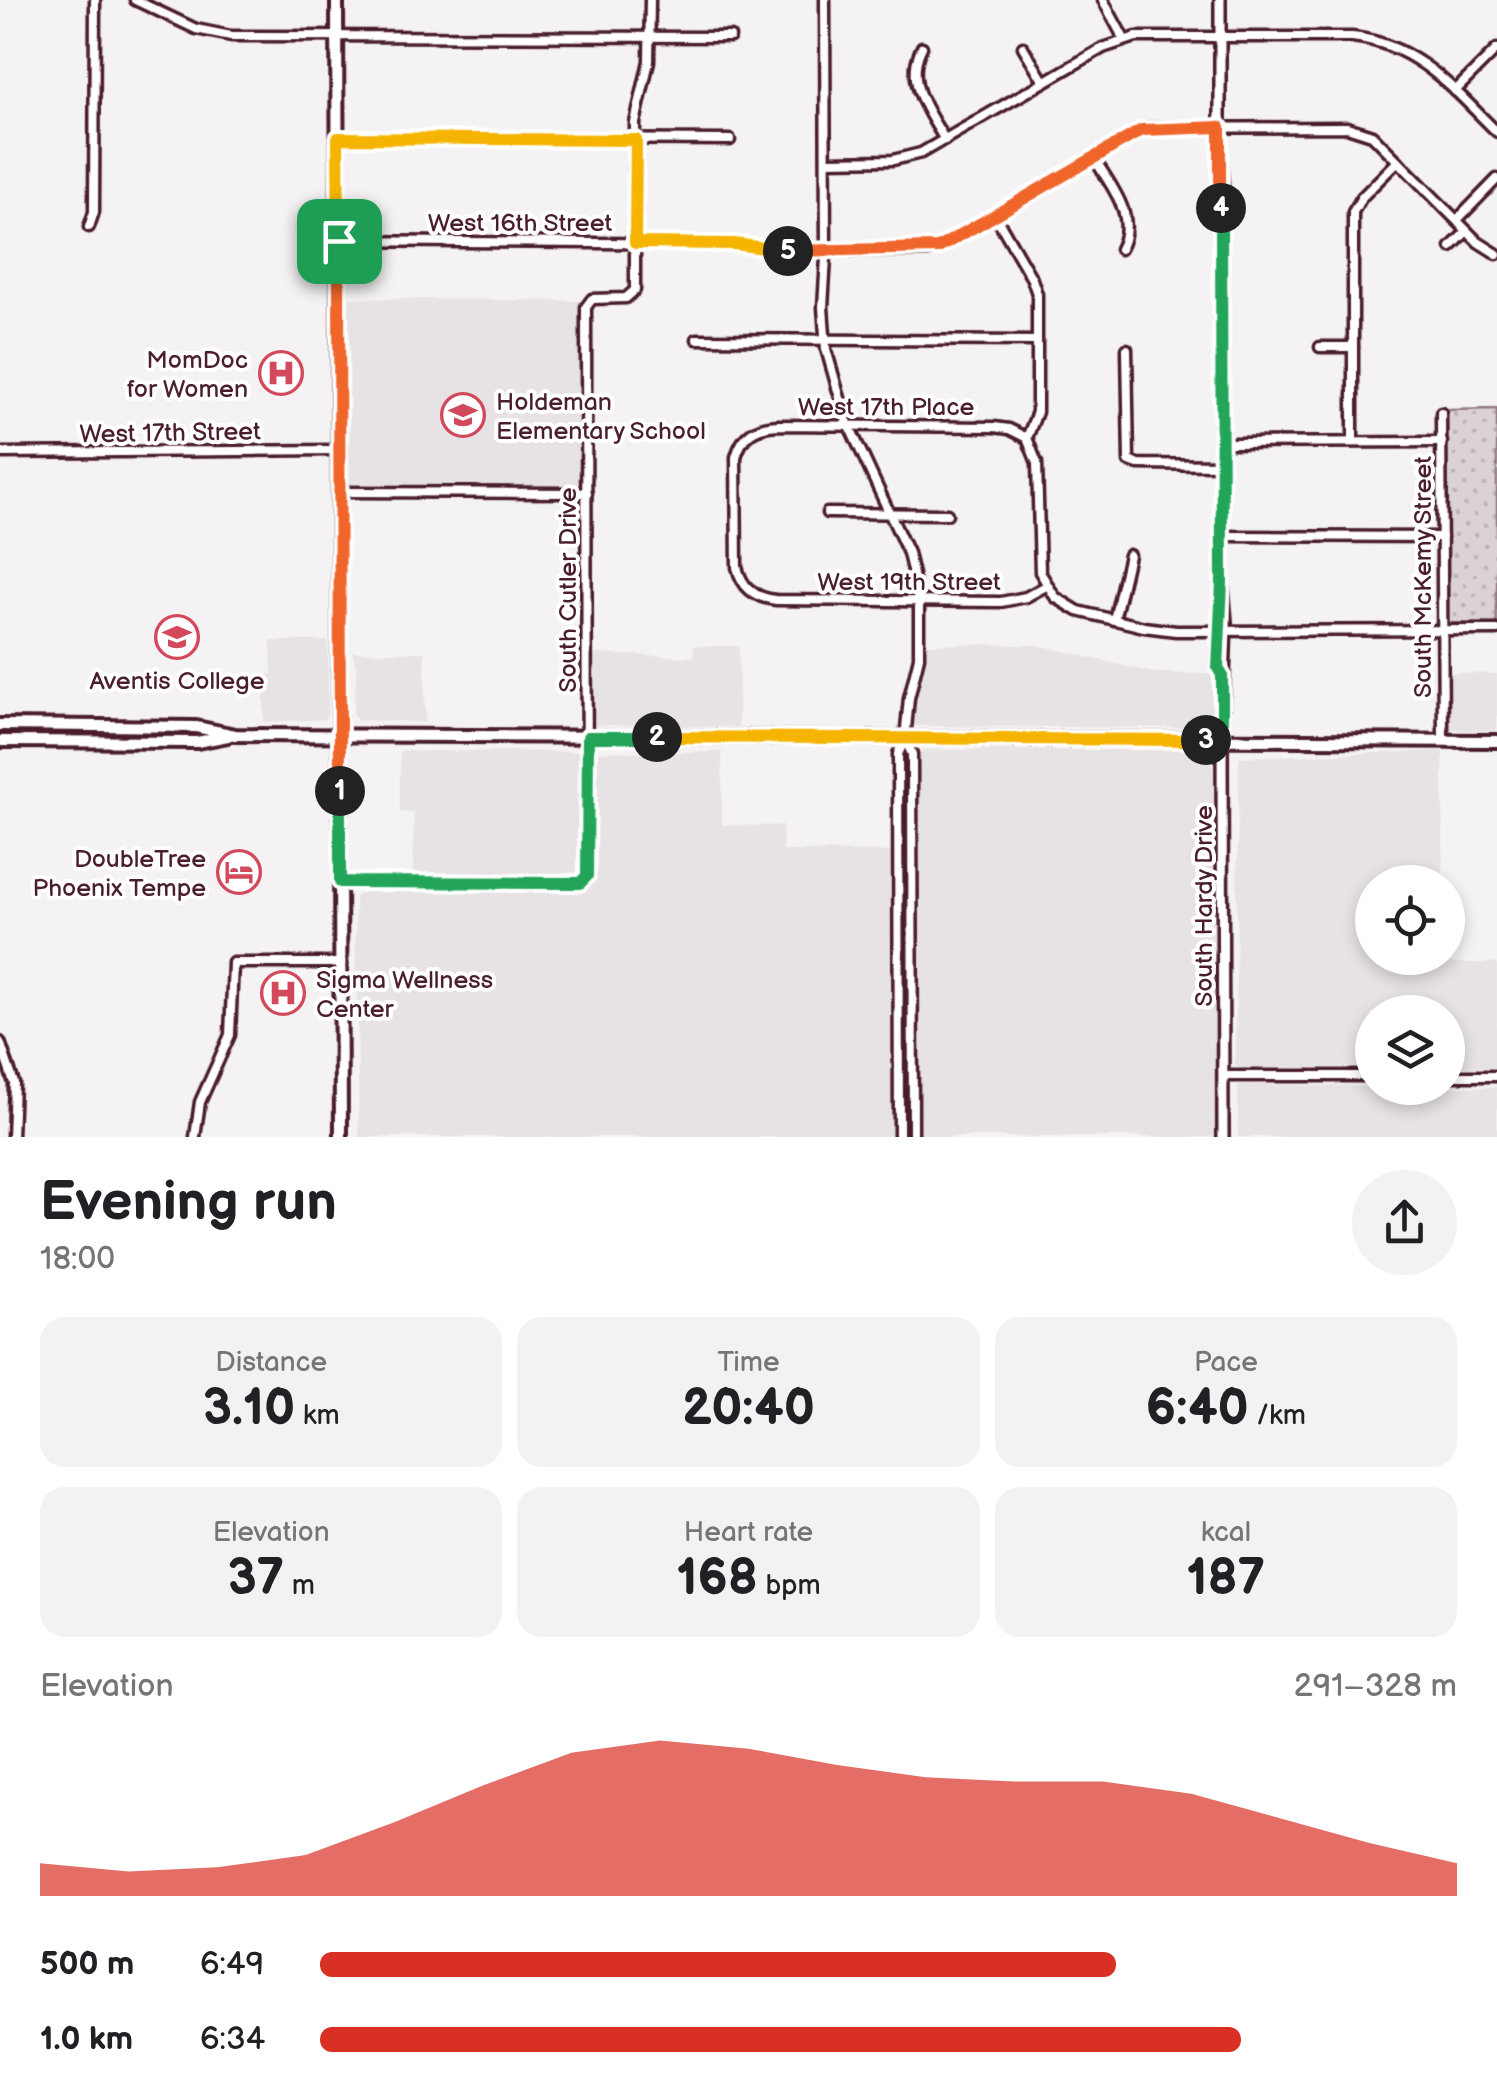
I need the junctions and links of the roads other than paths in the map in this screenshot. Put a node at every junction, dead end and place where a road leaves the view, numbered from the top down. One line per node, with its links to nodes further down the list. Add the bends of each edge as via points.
1 (94, 0): 30 (street, via 94,212)
2 (135, 0): 8 (street, via 221,34)
3 (337, 0): 8 (main road)
4 (650, 0): 9 (street)
5 (825, 0): 25 (street)
6 (1103, 0): 12 (street)
7 (1220, 0): 10 (street, South Hardy Drive)
8 (337, 35): 9 (street); 20 (main road)
9 (650, 36): 11 (street); 21 (street)
10 (1220, 36): 12 (street); 17 (street, via 1380,41 1421,60); 18 (street, South Hardy Drive)
11 (730, 37)
12 (1124, 39): 16 (street)
13 (922, 47): 23 (street, via 917,88)
14 (1023, 47): 16 (street)
15 (1497, 49): 17 (street)
16 (1044, 82): 23 (street)
17 (1455, 91): 19 (street)
18 (1220, 127): 24 (street, West 16th Street, via 1147,128); 26 (street, West 16th Street, via 1353,128 1372,135); 49 (street, South Hardy Drive)
19 (1497, 132)
20 (338, 138): 21 (street); 32 (main road)
21 (636, 140): 22 (street); 33 (street)
22 (730, 140)
23 (945, 140): 25 (street, via 900,159)
24 (1094, 158): 28 (street, West 16th Street); 35 (street, via 1125,213)
25 (826, 161): 36 (street)
26 (1398, 161): 29 (street, West 16th Street); 41 (street, via 1353,212)
27 (1497, 180): 29 (street)
28 (996, 215): 36 (street, West 16th Street, via 932,250); 40 (street, via 1034,284)
29 (1456, 220): 31 (street, West 16th Street)
30 (88, 227)
31 (1467, 230): 34 (street); 37 (street, West 16th Street)
32 (339, 241): 33 (street, West 16th Street); 50 (main road)
33 (635, 243): 36 (street, West 16th Street); 54 (street, South Cutler Drive, via 632,295 589,300 586,312)
34 (1451, 247)
35 (1120, 248)
36 (826, 251): 39 (street)
37 (1497, 254)
38 (697, 339): 39 (street)
39 (825, 340): 40 (street); 45 (street)
40 (1037, 341): 46 (street, via 1037,412)
41 (1353, 347): 42 (street); 47 (street)
42 (1320, 348)
43 (1127, 349): 52 (street, via 1129,461)
44 (1441, 414): 48 (street, South McKemy Street)
45 (849, 426): 46 (street, West 17th Place, via 1002,428); 56 (street); 61 (street, West 17th Place, via 771,426 742,433 736,465)
46 (1027, 438): 62 (street, via 1037,463 1038,559)
47 (1353, 442): 48 (street); 49 (street)
48 (1442, 442): 59 (street, South McKemy Street)
49 (1221, 443): 52 (street, South Hardy Drive)
50 (340, 450): 51 (street, West 17th Street); 53 (main road)
51 (0, 453)
52 (1221, 464): 58 (street, South Hardy Drive)
53 (340, 492): 54 (street); 70 (main road)
54 (587, 493): 71 (street, South Cutler Drive)
55 (827, 513): 56 (street)
56 (890, 513): 57 (street); 63 (street, via 912,564)
57 (948, 514)
58 (1222, 536): 59 (street); 65 (street, South Hardy Drive)
59 (1442, 537): 66 (street, South McKemy Street)
60 (1129, 555): 64 (street)
61 (738, 573): 63 (street, West 19th Street, via 744,592 776,600)
62 (1046, 586): 63 (street, West 19th Street, via 1007,602); 64 (street, via 1072,608)
63 (919, 602): 72 (street, via 919,657)
64 (1114, 620): 65 (street, via 1160,630)
65 (1222, 630): 66 (street); 74 (street, South Hardy Drive)
66 (1442, 630): 67 (street); 75 (street, South McKemy Street)
67 (1497, 630)
68 (0, 724): 69 (main road, via 196,727)
69 (234, 735): 70 (main road); 73 (main road, via 197,742)
70 (340, 736): 71 (main road); 77 (main road)
71 (588, 737): 72 (main road); 77 (street, South Cutler Drive, via 580,883)
72 (905, 739): 74 (main road); 87 (street, via 898,754); 88 (street, via 912,754)
73 (0, 740)
74 (1222, 740): 75 (main road); 80 (street, South Hardy Drive)
75 (1442, 740): 76 (main road)
76 (1497, 741)
77 (340, 882): 78 (main road)
78 (340, 963): 85 (street, via 233,962 230,1035 200,1102); 86 (main road)
79 (0, 1042): 84 (street, via 12,1076)
80 (1224, 1076): 81 (street); 89 (street, South Hardy Drive)
81 (1355, 1076)
82 (1465, 1076): 83 (street)
83 (1497, 1076)
84 (15, 1137)
85 (194, 1137)
86 (341, 1137)
87 (899, 1137)
88 (913, 1137)
89 (1223, 1137)

